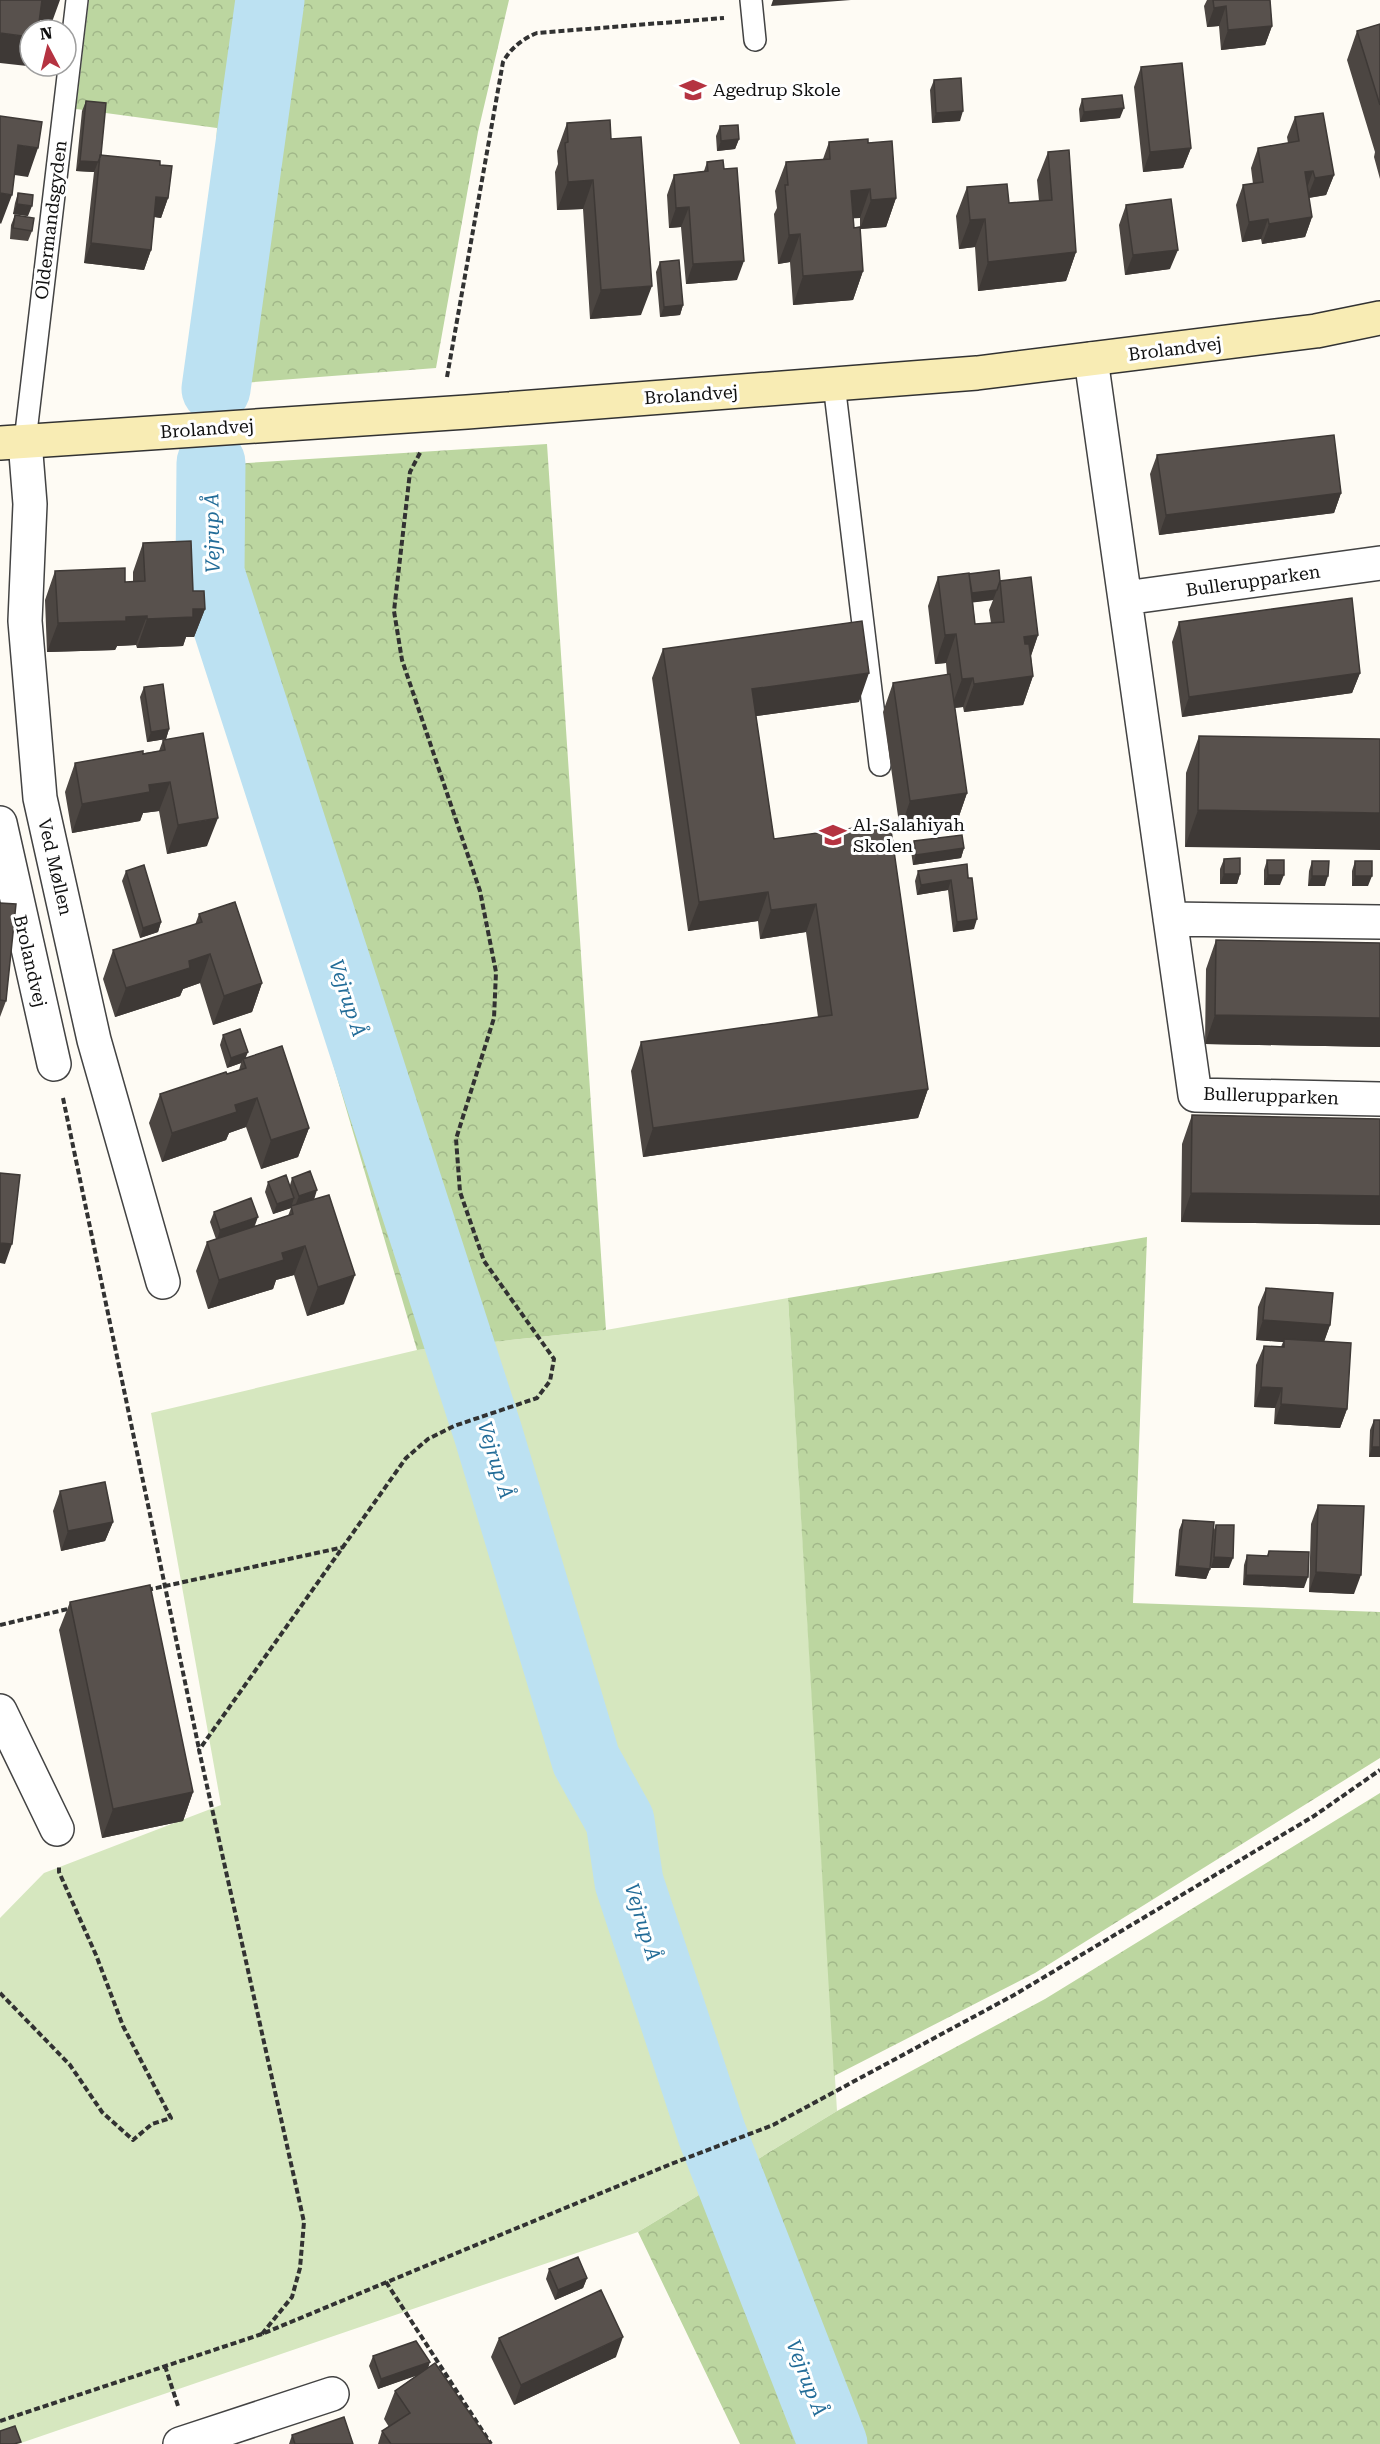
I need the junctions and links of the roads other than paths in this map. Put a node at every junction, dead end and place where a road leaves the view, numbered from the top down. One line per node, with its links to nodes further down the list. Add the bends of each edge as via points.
1 (76, 0): 7 (lane, Oldermandsgyden)
2 (752, 8): 3 (lane)
3 (755, 40)
4 (1380, 318): 5 (street, Brolandvej, via 1316,331)
5 (1091, 359): 6 (street, Brolandvej); 9 (street, Bullerupparken)
6 (834, 384): 7 (street, Brolandvej); 10 (lane)
7 (13, 442): 17 (street, Ved Møllen, via 30,504 25,621 40,798 94,1040)
8 (1380, 563): 9 (street, Bullerupparken)
9 (1125, 598): 13 (street, Bullerupparken)
10 (880, 765)
11 (0, 823): 12 (street, Brolandvej)
12 (6, 884): 15 (street, Brolandvej)
13 (1170, 919): 14 (street); 16 (street, Bullerupparken, via 1195,1095)
14 (1380, 922)
15 (54, 1064)
16 (1380, 1098)
17 (163, 1282)
18 (0, 1711): 19 (street)
19 (57, 1829)
20 (332, 2394): 21 (street)
21 (187, 2443)

